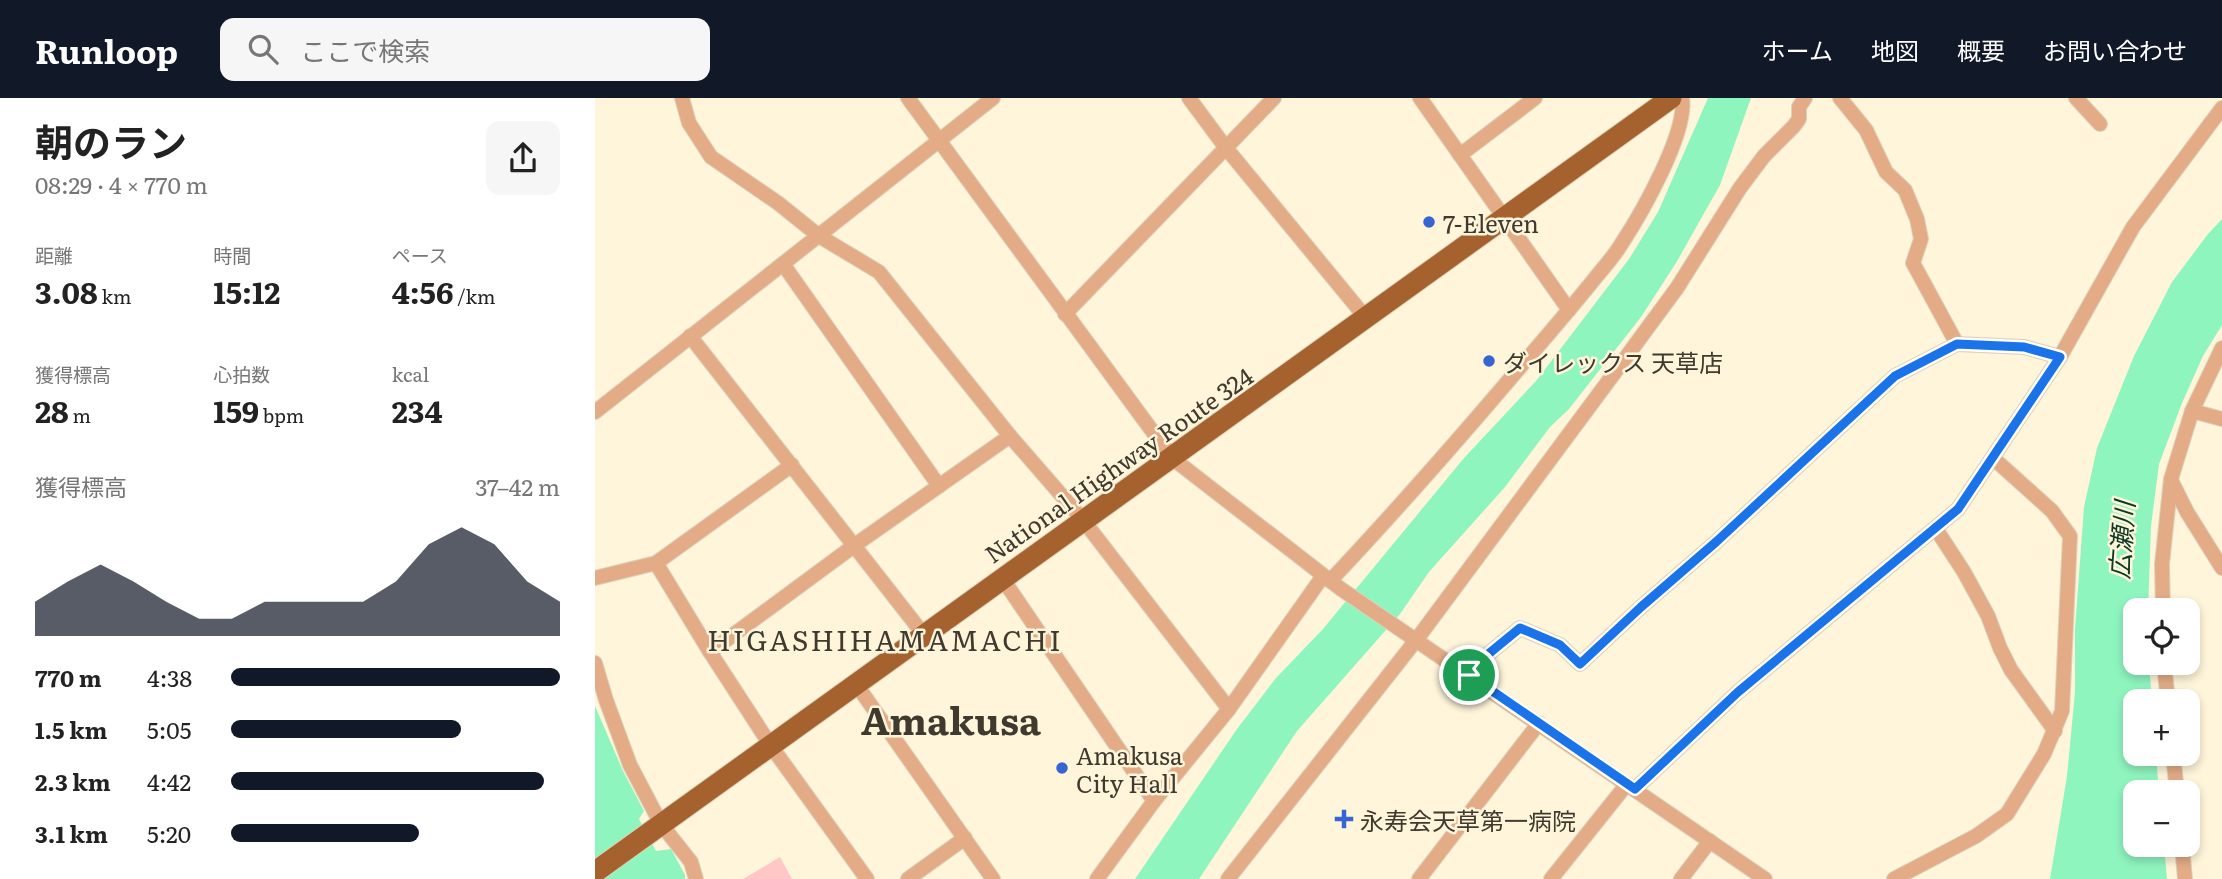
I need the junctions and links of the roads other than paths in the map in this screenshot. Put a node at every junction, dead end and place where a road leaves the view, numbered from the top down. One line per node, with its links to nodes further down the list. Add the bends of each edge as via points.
1 (682, 98): 19 (street, via 689,123 711,157)
2 (908, 98): 15 (street)
3 (993, 98): 15 (street)
4 (1189, 98): 16 (street)
5 (1274, 98): 16 (street)
6 (1420, 98): 17 (street)
7 (1535, 98): 17 (street)
8 (1671, 98): 18 (highway, National Highway Route 324)
9 (1682, 98): 21 (street, via 1682,119 1646,202 1621,245)
10 (1805, 98): 47 (street, via 1794,126 1740,188 1677,288)
11 (1840, 98): 25 (street, via 1865,130 1886,172 1905,190 1921,239 1913,263)
12 (2076, 98): 14 (street)
13 (2222, 108): 27 (street, via 2133,227)
14 (2100, 124)
15 (937, 140): 19 (street); 22 (street)
16 (1226, 148): 22 (street); 23 (street)
17 (1460, 155): 18 (street)
18 (1504, 219): 21 (street); 23 (highway, National Highway Route 324)
19 (819, 236): 20 (street); 31 (street, via 879,272)
20 (783, 264): 24 (street); 36 (street)
21 (1569, 310): 44 (street)
22 (1065, 314): 32 (street)
23 (1366, 318): 32 (highway, National Highway Route 324)
24 (690, 336): 29 (street); 34 (street)
25 (1957, 344): 27 (street, via 2024,347); 50 (street, via 1895,376 1580,664 1560,645 1520,628)
26 (2221, 352): 28 (street)
27 (2060, 357): 33 (street)
28 (2192, 411): 30 (street); 35 (street)
29 (595, 412)
30 (2222, 419)
31 (1010, 436): 36 (street); 37 (street)
32 (1172, 458): 37 (highway, National Highway Route 324); 44 (street)
33 (1993, 458): 38 (street, via 1958,509); 54 (street, via 2052,510 2070,536 2062,711)
34 (792, 465): 39 (street); 40 (street)
35 (2171, 479): 41 (street); 45 (street)
36 (939, 486): 39 (street)
37 (1083, 520): 43 (highway, National Highway Route 324); 52 (street)
38 (1936, 529): 54 (street, via 1988,616 2011,670); 56 (street)
39 (855, 545): 46 (street); 48 (street)
40 (656, 563): 42 (street); 48 (street)
41 (2222, 568)
42 (595, 578)
43 (1002, 578): 46 (highway, National Highway Route 324); 57 (street)
44 (1331, 582): 47 (street); 52 (street)
45 (2163, 598)
46 (923, 635): 51 (highway, National Highway Route 324)
47 (1417, 639): 50 (street); 68 (street)
48 (710, 652): 55 (street)
49 (595, 663): 58 (street, via 630,765)
50 (1469, 675): 53 (street)
51 (856, 684): 55 (highway, National Highway Route 324); 59 (street)
52 (1229, 709): 57 (street)
53 (1539, 723): 56 (street); 69 (street)
54 (2055, 731): 73 (street, via 2007,814 1976,836)
55 (771, 746): 58 (highway, National Highway Route 324); 64 (street)
56 (1631, 786): 60 (street); 70 (street)
57 (1154, 802): 67 (street)
58 (658, 826): 62 (highway, National Highway Route 324); 63 (street, via 691,862)
59 (965, 838): 65 (street); 66 (street)
60 (1710, 841): 71 (street); 72 (street)
61 (2183, 857): 74 (street)
62 (595, 872)
63 (697, 879)
64 (867, 879)
65 (908, 879)
66 (993, 879)
67 (1097, 879)
68 (1228, 879)
69 (1419, 879)
70 (1551, 879)
71 (1681, 879)
72 (1765, 879)
73 (1894, 879)
74 (2185, 879)

